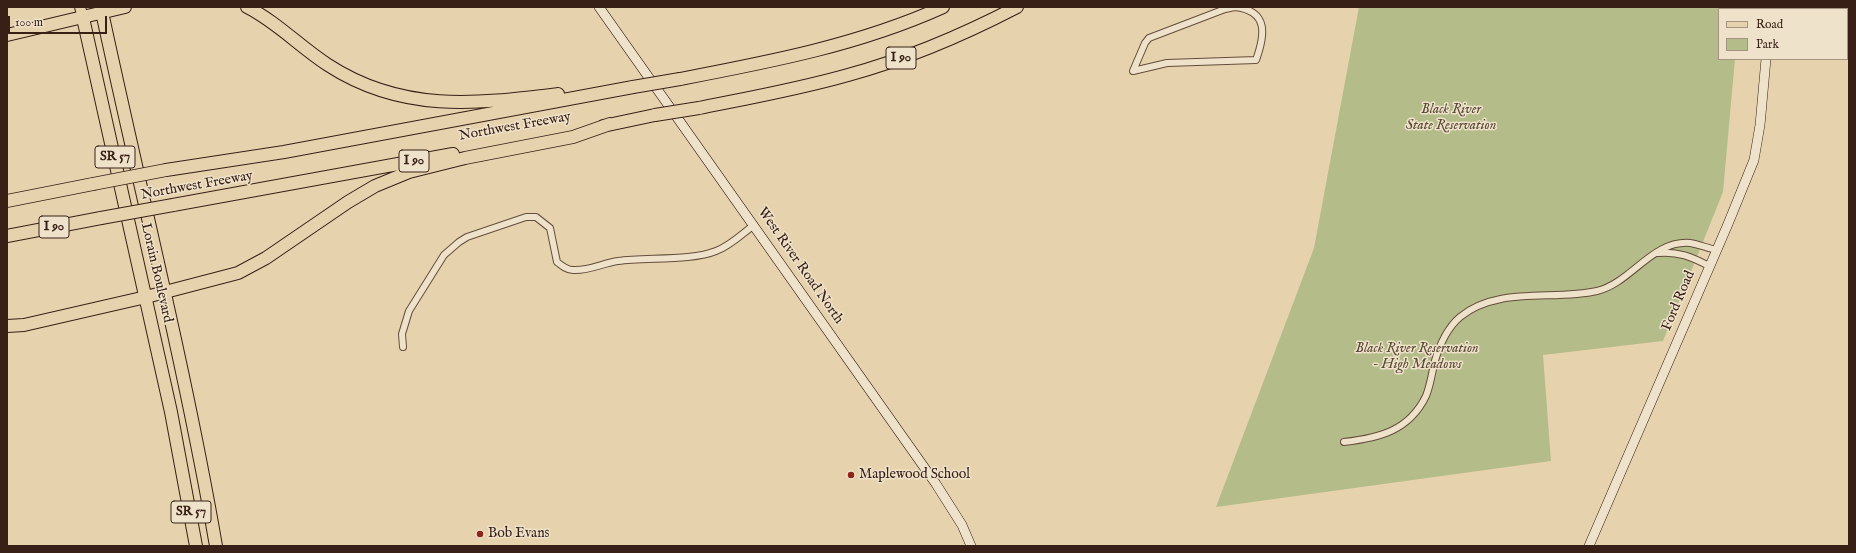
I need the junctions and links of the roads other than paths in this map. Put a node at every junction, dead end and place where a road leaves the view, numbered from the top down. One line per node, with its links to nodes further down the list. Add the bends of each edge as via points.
1 (125, 7): 6 (highway)
2 (247, 7): 11 (highway, via 265,17 309,52 346,76 380,90 415,100 498,100)
3 (599, 7): 14 (street, West River Road North)
4 (943, 7): 11 (highway, I 90, via 900,25 828,47 726,70)
5 (1017, 7): 12 (highway, Northwest Freeway / I 90, bridge, via 931,47 886,64 797,88)
6 (101, 10): 7 (highway); 19 (highway, Lorain Boulevard / SR 57)
7 (82, 12): 8 (highway); 20 (highway, Lorain Boulevard / SR 57)
8 (7, 35)
9 (1766, 60): 16 (street, Ford Road, via 1754,160)
10 (1150, 65): 10 (street, via 1133,71 1145,42 1156,34 1235,7 1251,11 1262,24 1263,37 1256,60)
11 (632, 85): 13 (highway, Northwest Freeway / I 90, bridge, via 284,152 166,170)
12 (610, 124): 15 (highway, Northwest Freeway / I 90, bridge); 19 (highway, via 573,137 465,158 409,172 375,186 348,202 247,269)
13 (7, 201)
14 (754, 225): 22 (street, via 712,253 618,261 583,270 565,268 557,262 550,228 536,216 526,216 484,230 459,242 444,255 409,311 402,334); 26 (street, West River Road North, via 936,484 962,525)
15 (7, 236)
16 (1716, 250): 17 (street, via 1689,243 1672,246); 18 (street, Ford Road)
17 (1655, 254): 18 (street, via 1680,253); 23 (street, via 1604,289 1493,300 1474,307 1454,322 1445,334 1437,353 1426,396 1410,419 1380,437)
18 (1709, 266): 27 (street, Ford Road)
19 (165, 291): 20 (highway); 25 (highway, Lorain Boulevard / SR 57)
20 (146, 297): 21 (highway, via 24,325); 24 (highway, Lorain Boulevard / SR 57, via 173,420)
21 (7, 326)
22 (403, 347)
23 (1344, 442)
24 (196, 546)
25 (216, 546)
26 (971, 546)
27 (1588, 546)

